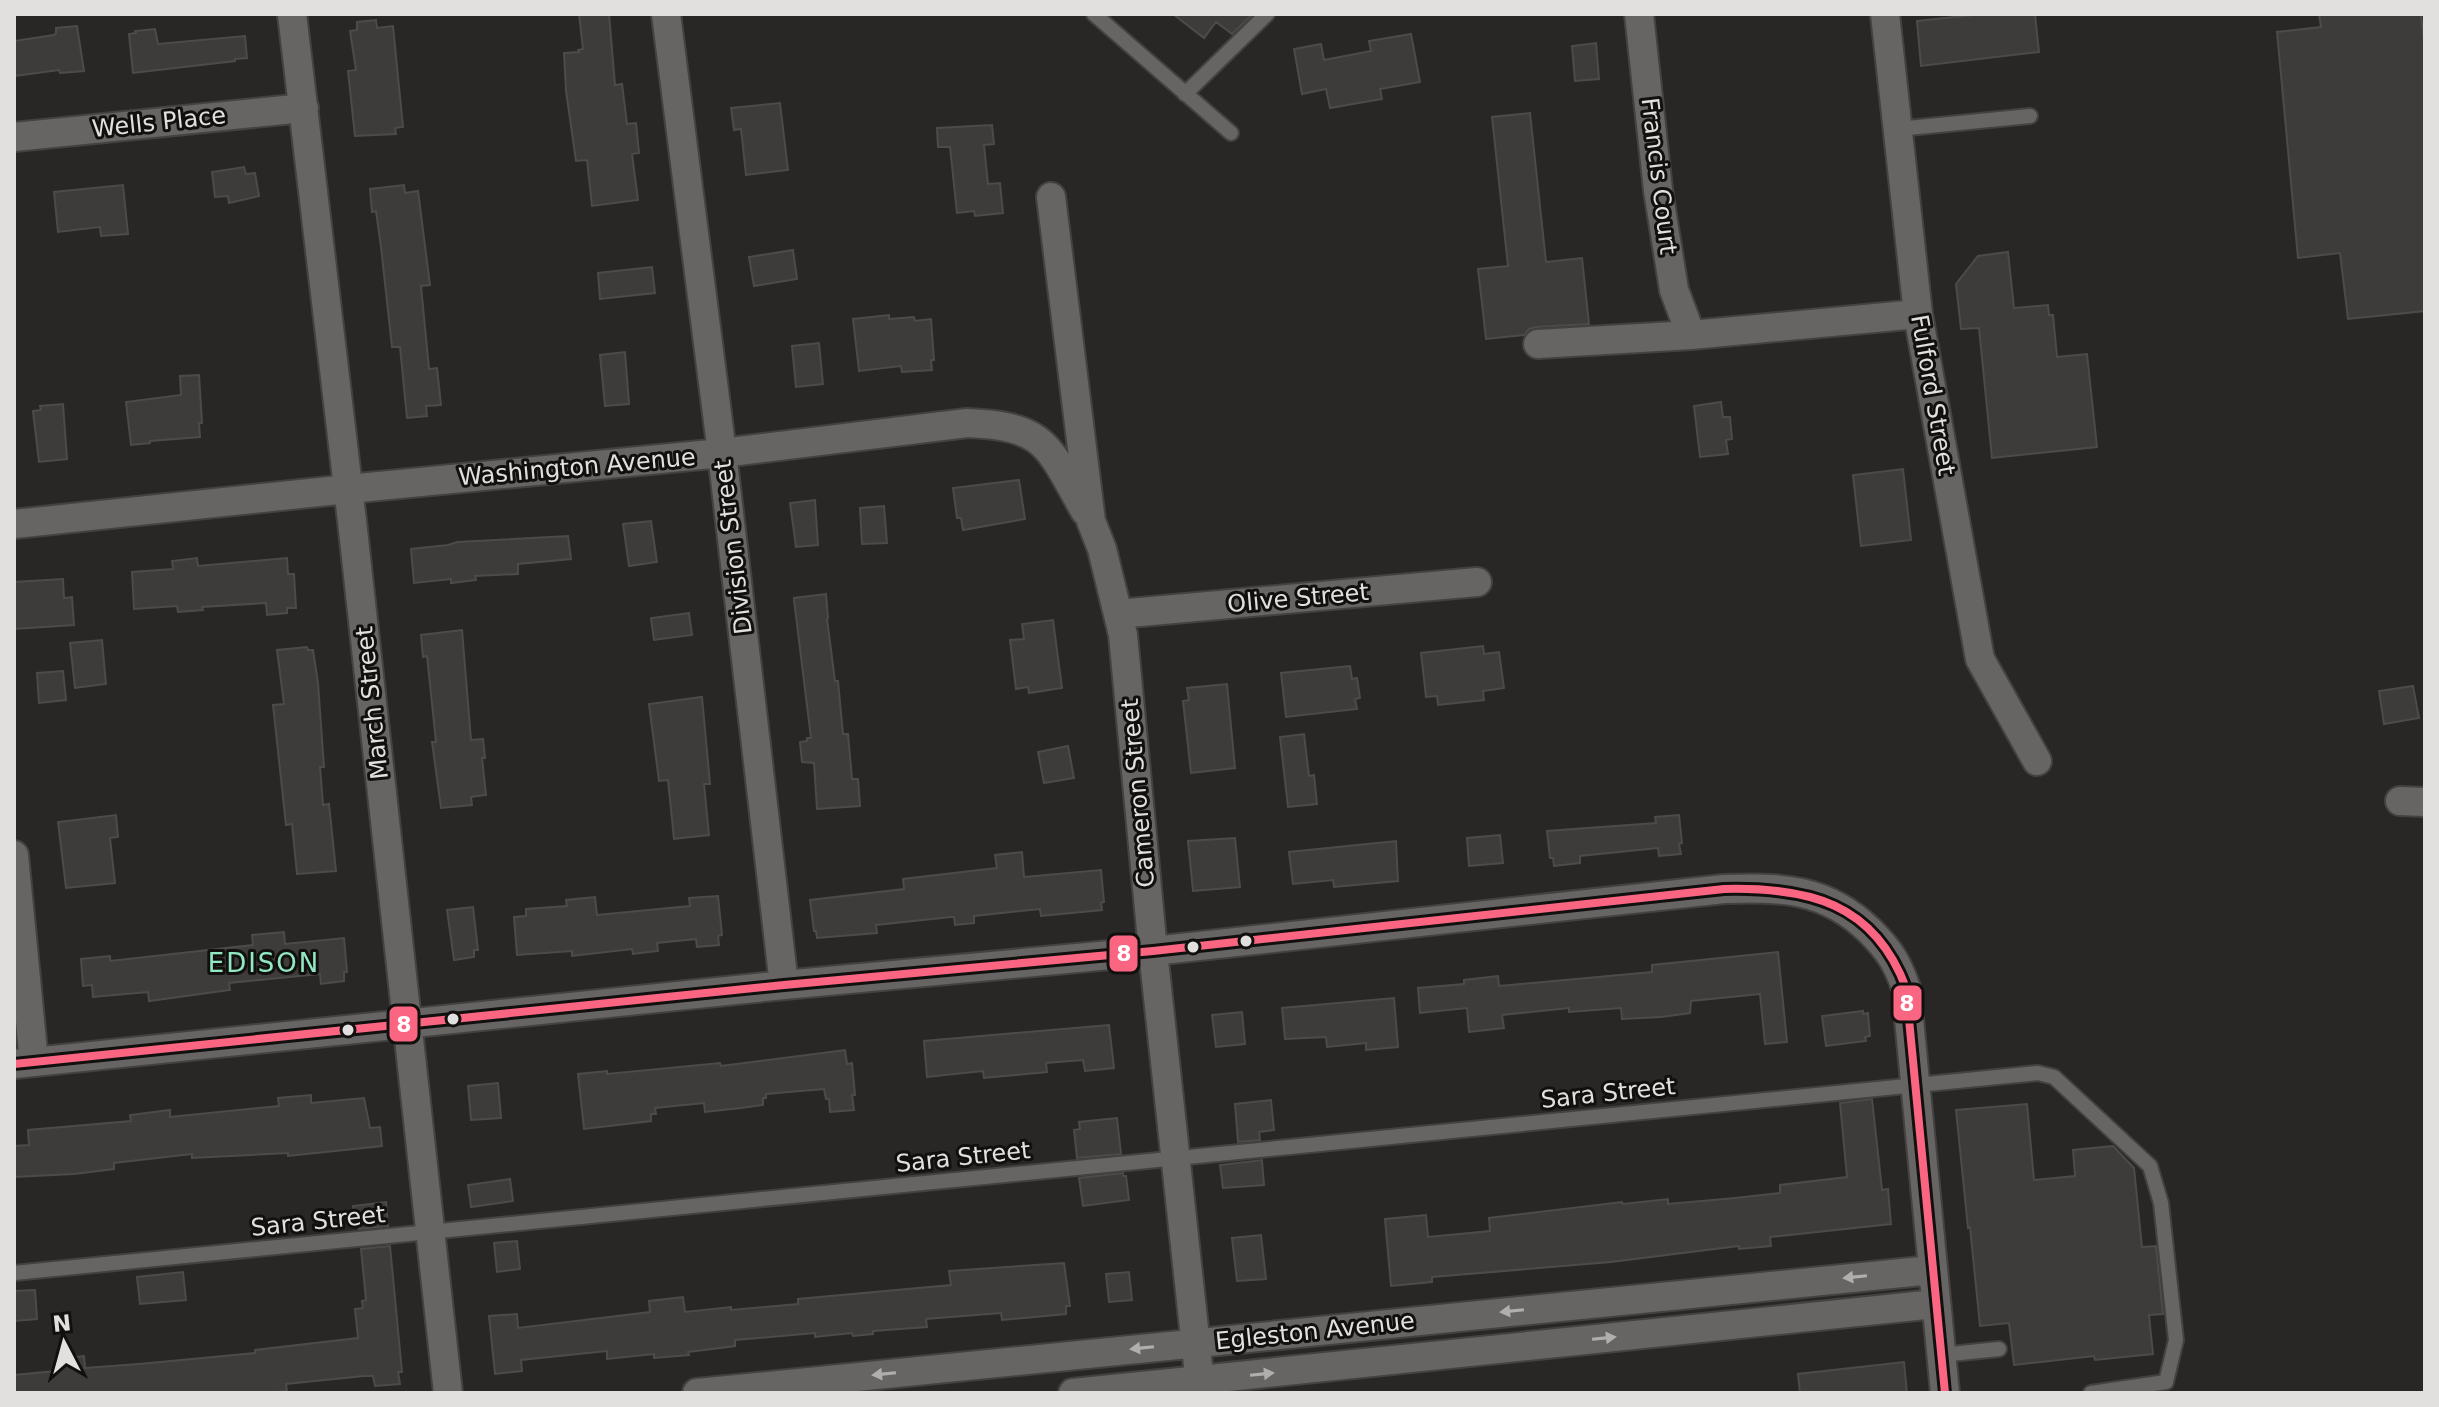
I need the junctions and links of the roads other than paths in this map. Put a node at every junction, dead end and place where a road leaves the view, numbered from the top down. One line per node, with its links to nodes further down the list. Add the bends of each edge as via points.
1 (292, 14): 8 (street, March Street)
2 (666, 14): 17 (street, Division Street)
3 (1094, 14): 7 (lane)
4 (1267, 14): 7 (lane)
5 (1639, 14): 15 (street, Francis Court, via 1674,290)
6 (1885, 14): 10 (street, Fulford Street)
7 (1185, 94): 11 (lane)
8 (304, 108): 12 (street, Wells Place); 18 (street, March Street)
9 (2030, 116): 10 (lane)
10 (1898, 129): 14 (street, Fulford Street)
11 (1231, 133)
12 (14, 137)
13 (1051, 197): 19 (street, Cameron Street)
14 (1918, 314): 15 (street); 23 (street, Fulford Street, via 1980,659)
15 (1691, 335): 16 (street)
16 (1538, 344)
17 (722, 453): 18 (street, Washington Avenue); 19 (street, Washington Avenue, via 967,423 1002,424 1024,430 1049,450); 26 (street, Division Street)
18 (348, 489): 20 (street, Washington Avenue); 27 (street, March Street)
19 (1091, 521): 22 (street, Cameron Street)
20 (14, 524)
21 (1477, 582): 22 (street, Olive Street)
22 (1118, 614): 25 (street, Cameron Street)
23 (2037, 761)
24 (14, 855): 28 (street)
25 (1153, 951): 26 (street); 29 (street, via 1724,889 1791,890 1840,907 1898,964 1906,988); 30 (street, Cameron Street)
26 (784, 985): 27 (street)
27 (408, 1024): 28 (street); 31 (street, March Street)
28 (24, 1063)
29 (1916, 1084): 30 (lane, Sara Street); 32 (street); 46 (lane, Sara Street, via 2038,1073 2054,1077 2150,1166 2161,1203 2176,1340 2166,1382)
30 (1175, 1159): 31 (lane, Sara Street); 36 (street, Cameron Street)
31 (430, 1232): 33 (lane, Sara Street); 42 (street, March Street)
32 (1932, 1270): 34 (street); 35 (street, Egleston Avenue, one-way to 35)
33 (14, 1273)
34 (1935, 1304): 37 (street, Egleston Avenue, one-way to 34); 39 (street)
35 (1566, 1306): 36 (street, Egleston Avenue, one-way to 36); 37 (street)
36 (1196, 1342): 40 (street, Cameron Street); 41 (street, Egleston Avenue, one-way to 41)
37 (1569, 1342): 40 (street, Egleston Avenue, one-way to 37)
38 (1999, 1349): 39 (lane)
39 (1941, 1355): 45 (street)
40 (1200, 1386): 44 (street, Egleston Avenue)
41 (820, 1387): 43 (street, Egleston Avenue)
42 (448, 1393)
43 (697, 1393)
44 (1073, 1393)
45 (1945, 1393)
46 (2091, 1393)

